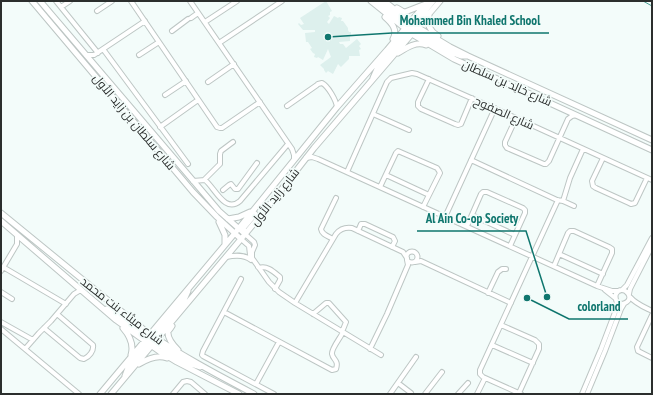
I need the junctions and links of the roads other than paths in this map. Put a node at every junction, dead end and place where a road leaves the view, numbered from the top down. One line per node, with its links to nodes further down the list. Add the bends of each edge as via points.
1 (32, 1): 39 (main road, شارع سلطان بن زايد الأول)
2 (40, 1): 33 (main road, شارع سلطان بن زايد الأول)
3 (56, 1): 18 (street)
4 (70, 1): 18 (street)
5 (112, 1): 20 (street)
6 (131, 1): 22 (street)
7 (190, 1): 21 (street)
8 (237, 1): 23 (street)
9 (282, 1): 16 (street)
10 (371, 1): 17 (main road, شارع خالِد بن سلطان)
11 (384, 1): 24 (main road, شارع خالِد بن سلطان)
12 (387, 1): 15 (main road, via 404,12)
13 (434, 1): 24 (main road)
14 (440, 1): 19 (main road, شارع زايد الأول)
15 (427, 2): 24 (main road, شارع زايد الأول)
16 (274, 3): 27 (street)
17 (376, 3): 24 (main road, شارع خالِد بن سلطان); 30 (main road, via 383,15 392,23 395,32 395,37)
18 (61, 7): 32 (street)
19 (432, 10): 24 (main road, شارع زايد الأول); 28 (main road, via 427,19 429,25)
20 (96, 11)
21 (198, 13): 23 (street); 25 (street)
22 (145, 21): 26 (street); 29 (street)
23 (205, 22): 27 (street)
24 (411, 28): 28 (main road, شارع خالِد بن سلطان); 30 (main road, شارع زايد الأول); 31 (main road, شارع خالِد بن سلطان); 34 (main road, شارع زايد الأول); 36 (main road, via 457,55); 41 (main road, via 377,69)
25 (172, 31)
26 (159, 42): 35 (street); 42 (street)
27 (219, 43): 38 (street)
28 (450, 47): 36 (main road, شارع خالِد بن سلطان)
29 (103, 49): 32 (street); 59 (street)
30 (387, 50): 49 (main road, شارع زايد الأول)
31 (440, 51): 34 (main road, via 419,43); 54 (main road, شارع خالِد بن سلطان)
32 (96, 54): 33 (street); 37 (street)
33 (86, 55): 37 (main road, شارع سلطان بن زايد الأول)
34 (394, 55): 41 (main road, شارع زايد الأول)
35 (139, 56)
36 (468, 56): 63 (main road, شارع خالِد بن سلطان)
37 (93, 64): 44 (main road, شارع سلطان بن زايد الأول)
38 (234, 64): 43 (street); 50 (street)
39 (96, 77): 44 (main road, via 114,94); 97 (main road, شارع سلطان بن زايد الأول, via 188,187)
40 (429, 79): 46 (street, شارع الصفوح); 46 (street, via 418,102 421,109 458,125 461,124); 55 (street, شارع الصفوح, via 415,73 391,78)
41 (373, 80): 66 (main road, شارع زايد الأول)
42 (186, 81): 45 (street); 48 (street)
43 (208, 82)
44 (119, 93): 84 (main road, شارع سلطان بن زايد الأول)
45 (165, 95)
46 (472, 98): 53 (street, شارع الصفوح)
47 (334, 99): 49 (street); 51 (street, via 325,84 319,84); 52 (street)
48 (198, 100): 50 (street, via 220,128); 59 (street)
49 (343, 100): 52 (main road, شارع زايد الأول)
50 (260, 102): 65 (street)
51 (287, 106)
52 (337, 108): 68 (main road, شارع زايد الأول)
53 (495, 108): 57 (street, شارع الصفوح); 74 (street)
54 (565, 109): 56 (main road, شارع خالِد بن سلطان); 58 (street)
55 (373, 114): 60 (street); 78 (street, شارع الصفوح)
56 (576, 114): 58 (street); 62 (main road, شارع خالِد بن سلطان)
57 (516, 118): 61 (street, شارع الصفوح); 61 (street, via 505,145 542,164 549,161)
58 (568, 119): 61 (street)
59 (160, 127): 76 (street)
60 (409, 130)
61 (560, 138): 67 (street, شارع الصفوح)
62 (631, 140): 63 (main road, via 631,137 635,136); 69 (main road, شارع خالِد بن سلطان)
63 (652, 141)
64 (233, 142): 82 (street, via 221,151 220,164)
65 (289, 146): 68 (street); 72 (street); 80 (street)
66 (314, 148): 70 (main road, شارع زايد الأول); 73 (street)
67 (584, 149): 71 (street, شارع الصفوح); 91 (street)
68 (302, 150): 72 (main road, شارع زايد الأول)
69 (652, 150)
70 (306, 158): 73 (street); 104 (main road, شارع زايد الأول)
71 (603, 158): 81 (street, شارع الصفوح); 81 (street, via 592,182 593,186 629,203 637,201)
72 (294, 159): 85 (main road, شارع زايد الأول)
73 (318, 159): 78 (street)
74 (471, 160): 91 (street); 98 (street)
75 (257, 163): 77 (street)
76 (188, 164)
77 (251, 171): 80 (street); 88 (street, via 238,189 231,184)
78 (347, 172): 86 (street)
79 (386, 175): 86 (street); 89 (street); 89 (street, via 398,151 437,168 440,173)
80 (260, 178): 82 (street, via 240,201 233,205 225,203)
81 (647, 178): 83 (street, شارع الصفوح)
82 (203, 180): 84 (street); 87 (street)
83 (652, 180)
84 (193, 181): 87 (main road, شارع سلطان بن زايد الأول)
85 (274, 185): 94 (main road, شارع زايد الأول); 104 (main road, via 268,197 243,228)
86 (380, 187): 93 (street)
87 (200, 190): 99 (main road, شارع سلطان بن زايد الأول)
88 (222, 190)
89 (429, 195): 93 (street)
90 (336, 198): 109 (street, via 321,229)
91 (560, 200): 92 (street); 120 (street)
92 (574, 206)
93 (424, 207): 98 (street)
94 (254, 209): 99 (main road, via 239,217); 102 (main road, شارع زايد الأول)
95 (1, 212): 165 (main road, شارع ميثاء بنت محمد, via 118,309)
96 (472, 215): 101 (street); 106 (street); 106 (street, via 485,192 523,208 526,210)
97 (217, 217): 107 (main road, شارع سلطان بن زايد الأول); 111 (main road, via 224,232)
98 (445, 217): 101 (street)
99 (228, 219): 102 (main road, شارع سلطان بن زايد الأول)
100 (2, 222): 105 (main road, شارع ميثاء بنت محمد)
101 (467, 226): 113 (street)
102 (238, 228): 104 (main road, شارع سلطان بن زايد الأول); 107 (main road)
103 (358, 231): 109 (street, via 342,229); 115 (street); 115 (street, via 361,224 365,224 393,237 395,240)
104 (246, 233): 107 (main road, شارع زايد الأول); 128 (street, via 254,242 251,255)
105 (17, 235): 110 (main road, شارع ميثاء بنت محمد); 112 (street)
106 (515, 235): 113 (street)
107 (238, 236): 111 (main road, شارع زايد الأول); 121 (main road, شارع زايد الأول); 123 (street, via 249,246); 133 (main road, via 212,269)
108 (652, 238): 138 (street, via 627,285)
109 (333, 239): 145 (street)
110 (27, 244): 112 (street); 134 (main road, شارع ميثاء بنت محمد)
111 (225, 244): 165 (main road, شارع زايد الأول)
112 (16, 246): 129 (street)
113 (510, 246): 120 (street)
114 (652, 246): 142 (street, via 630,287)
115 (392, 247): 116 (street)
116 (403, 252): 117 (street); 122 (street)
117 (410, 252): 119 (street, via 415,252); 122 (street)
118 (559, 254): 127 (street); 131 (street); 131 (street, via 570,231 610,247 612,253)
119 (418, 256): 124 (street); 125 (street)
120 (532, 256): 127 (street); 146 (street)
121 (226, 257): 123 (street, via 244,256); 133 (main road, شارع زايد الأول)
122 (407, 259): 125 (street); 126 (street)
123 (251, 260): 128 (street)
124 (421, 261): 125 (street); 140 (street)
125 (414, 262): 126 (street)
126 (408, 265): 169 (street)
127 (554, 266): 135 (street)
128 (259, 268): 136 (street); 136 (street, via 266,267 280,277)
129 (2, 269): 147 (street)
130 (506, 269): 140 (street, via 499,271)
131 (603, 274): 135 (street)
132 (241, 279): 152 (street)
133 (207, 280): 156 (main road, شارع زايد الأول)
134 (75, 284): 137 (main road, شارع ميثاء بنت محمد); 141 (street)
135 (599, 287): 138 (street); 144 (street)
136 (275, 289): 145 (street)
137 (83, 291): 141 (street); 149 (main road, شارع ميثاء بنت محمد)
138 (620, 291): 142 (street, via 626,291); 144 (street)
139 (1, 292): 143 (street)
140 (488, 293): 146 (street)
141 (74, 294): 147 (street)
142 (629, 296): 148 (street); 150 (street)
143 (12, 299)
144 (616, 300): 148 (street, via 620,304); 202 (street, via 617,307)
145 (294, 303): 154 (street)
146 (511, 303): 160 (street)
147 (66, 304): 153 (street)
148 (625, 304): 150 (street); 203 (street)
149 (101, 306): 157 (main road, شارع ميثاء بنت محمد); 165 (main road)
150 (641, 306): 151 (street)
151 (652, 311)
152 (224, 312): 166 (street); 184 (street, via 202,355)
153 (57, 314): 161 (street); 161 (street, via 93,345 88,357 80,358)
154 (313, 314): 163 (street); 163 (street, via 329,303 346,322)
155 (652, 315): 159 (street)
156 (176, 317): 165 (main road, شارع زايد الأول); 170 (main road, via 168,333)
157 (116, 320): 165 (main road, شارع ميثاء بنت محمد); 172 (main road, via 129,336 133,348)
158 (1, 322): 164 (street)
159 (650, 324): 174 (street, via 637,349)
160 (501, 325): 167 (street); 176 (street, via 538,342 539,349)
161 (44, 328): 164 (street)
162 (1, 329): 168 (street)
163 (342, 332): 166 (street, via 332,350 337,366 333,371); 169 (street)
164 (33, 340): 168 (street)
165 (151, 340): 170 (main road, شارع ميثاء بنت محمد); 172 (main road, شارع زايد الأول); 175 (main road, شارع ميثاء بنت محمد); 177 (main road, شارع زايد الأول); 178 (main road, via 188,363); 180 (main road, via 128,368)
166 (279, 342): 184 (street)
167 (492, 345): 176 (street); 181 (street, via 480,370)
168 (25, 349): 188 (street)
169 (370, 349): 171 (street)
170 (182, 355): 178 (main road, شارع ميثاء بنت محمد)
171 (381, 355)
172 (131, 357): 189 (main road, شارع زايد الأول)
173 (416, 357): 182 (street)
174 (652, 358)
175 (177, 362): 177 (main road, via 159,356); 186 (main road, شارع ميثاء بنت محمد)
176 (532, 363): 201 (street)
177 (135, 366): 180 (main road, شارع زايد الأول)
178 (205, 368): 194 (main road, شارع ميثاء بنت محمد)
179 (442, 372): 197 (street)
180 (124, 379): 190 (main road, شارع زايد الأول)
181 (485, 381): 185 (street); 199 (street)
182 (398, 383): 187 (street); 196 (street)
183 (468, 383): 198 (street)
184 (256, 384): 195 (street)
185 (508, 389): 200 (street); 201 (street)
186 (230, 391): 193 (main road, شارع ميثاء بنت محمد)
187 (411, 393)
188 (80, 394)
189 (100, 394)
190 (111, 394)
191 (173, 394): 192 (street, via 187,381)
192 (205, 394)
193 (237, 394)
194 (254, 394)
195 (274, 394)
196 (390, 394)
197 (425, 394)
198 (458, 394)
199 (479, 394)
200 (506, 394)
201 (520, 394)
202 (582, 394)
203 (587, 394)

